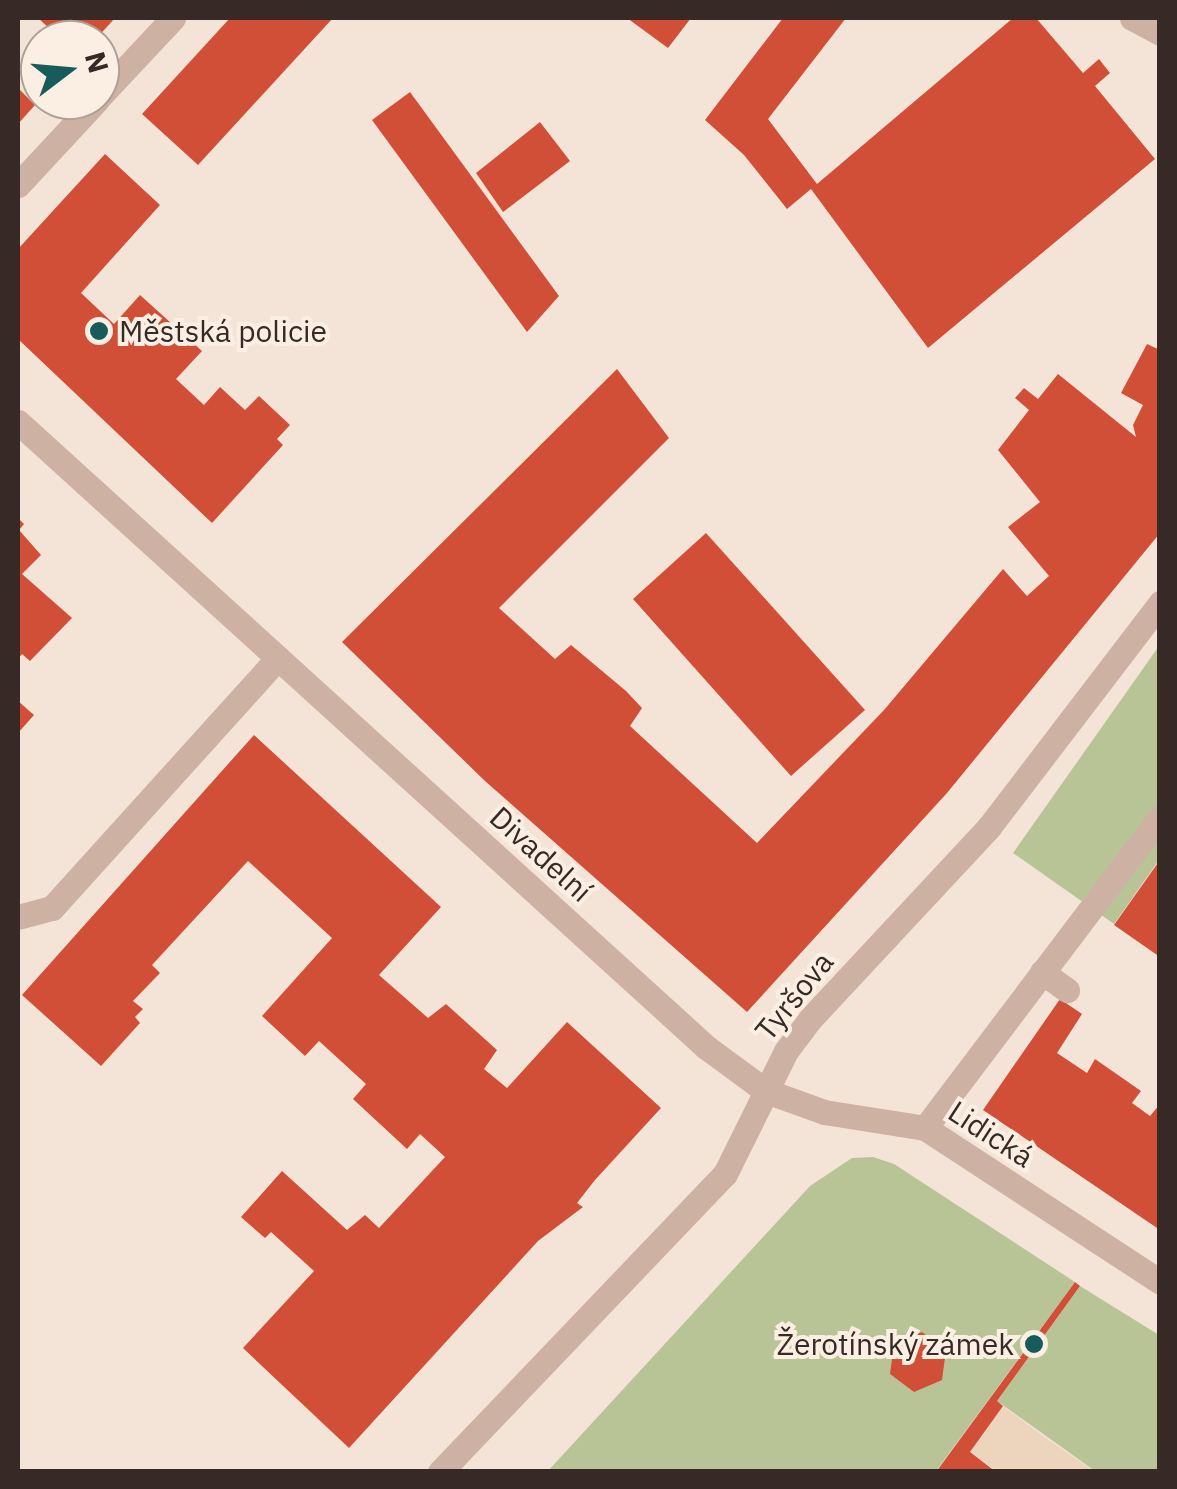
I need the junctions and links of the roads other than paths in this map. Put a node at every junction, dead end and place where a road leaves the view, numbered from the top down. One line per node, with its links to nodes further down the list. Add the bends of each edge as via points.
1 (174, 18): 4 (street)
2 (1132, 18): 3 (street)
3 (1160, 33)
4 (120, 75)
5 (78, 120): 6 (street)
6 (18, 185)
7 (18, 422): 9 (street, Divadelní)
8 (1160, 603): 14 (street, Tyršova, via 989,827 812,1018)
9 (278, 658): 11 (street, via 52,908); 14 (street, Divadelní, via 706,1047)
10 (1160, 817): 12 (street)
11 (18, 917)
12 (1042, 972): 13 (street); 15 (street)
13 (1066, 990)
14 (766, 1090): 15 (street, Lidická, via 824,1112); 17 (street, Tyršova, via 724,1174)
15 (925, 1128): 16 (street, Lidická)
16 (1160, 1282)
17 (440, 1472)

